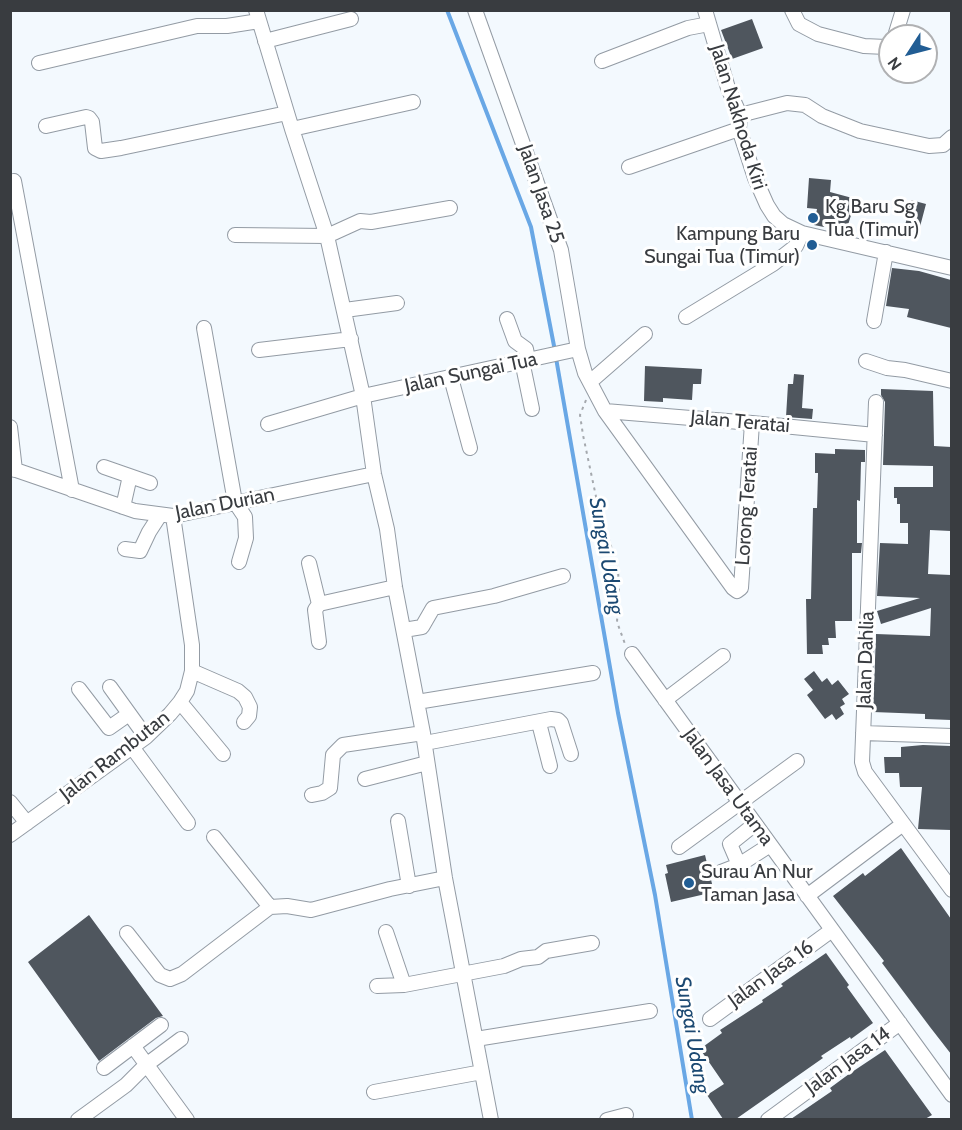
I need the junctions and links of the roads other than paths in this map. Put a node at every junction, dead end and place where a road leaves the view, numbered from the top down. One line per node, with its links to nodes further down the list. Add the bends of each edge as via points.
1 (475, 10): 35 (street, Jalan Jasa 25, via 561,250)
2 (792, 10): 7 (street, via 799,24 818,34)
3 (257, 16): 6 (street); 9 (street, via 227,27 197,26)
4 (707, 17): 8 (street); 12 (street, Jalan Nakhoda Kiri)
5 (351, 19): 6 (street)
6 (265, 41): 11 (street)
7 (878, 47)
8 (602, 61)
9 (39, 63)
10 (413, 102): 14 (street)
11 (287, 113): 13 (street, via 101,151 95,148 89,118); 14 (street)
12 (740, 115): 15 (street, Jalan Nakhoda Kiri); 16 (street, via 787,103 805,105 860,131 929,146 943,145)
13 (46, 126)
14 (292, 129): 23 (street)
15 (739, 129): 17 (street); 21 (street, Jalan Nakhoda Kiri, via 767,205 783,224)
16 (951, 137)
17 (629, 166)
18 (14, 181): 20 (street)
19 (450, 208): 23 (street, via 360,221)
20 (16, 218): 55 (street)
21 (802, 233): 24 (street, Jalan Nakhoda Kiri); 28 (street, via 796,246 773,264)
22 (235, 235): 23 (street)
23 (327, 236): 27 (street)
24 (886, 252): 25 (street, Jalan Nakhoda Kiri); 30 (street)
25 (951, 268)
26 (397, 303): 27 (street)
27 (345, 310): 33 (street)
28 (686, 317)
29 (507, 319): 36 (street, via 515,341 526,349)
30 (874, 321)
31 (204, 328): 56 (street)
32 (645, 334): 40 (street)
33 (351, 339): 34 (street); 41 (street)
34 (259, 350)
35 (572, 351): 36 (street, Jalan Sungai Tua); 40 (street, Jalan Jasa 25)
36 (529, 360): 38 (street, Jalan Sungai Tua); 43 (street)
37 (866, 361): 39 (street)
38 (451, 378): 41 (street, Jalan Sungai Tua); 49 (street)
39 (951, 381)
40 (590, 382): 44 (street, Jalan Jasa 25)
41 (363, 396): 46 (street, Jalan Sungai Tua); 52 (street)
42 (876, 402): 48 (street, Jalan Dahlia)
43 (532, 409)
44 (605, 411): 45 (street, Jalan Teratai); 64 (street, Jalan Jasa 25, via 733,588)
45 (752, 423): 48 (street, Jalan Teratai); 64 (street, Lorong Teratai)
46 (268, 424)
47 (10, 427): 51 (street)
48 (875, 435): 80 (street, Jalan Dahlia)
49 (470, 448)
50 (104, 467): 53 (street)
51 (13, 469): 55 (street, Jalan Durian)
52 (374, 474): 56 (street, Jalan Durian); 63 (street)
53 (130, 476): 54 (street); 57 (street)
54 (150, 483)
55 (72, 490): 57 (street, Jalan Durian)
56 (235, 502): 58 (street, Jalan Durian); 60 (street, via 245,517 246,538)
57 (123, 507): 58 (street, Jalan Durian)
58 (167, 516): 59 (street, via 149,532 140,551); 70 (street, Jalan Rambutan, via 192,645)
59 (125, 549)
60 (239, 562)
61 (309, 563): 65 (street)
62 (563, 576): 66 (street, via 433,608 422,627)
63 (395, 587): 65 (street); 66 (street)
64 (741, 588)
65 (319, 604): 67 (street, via 315,610)
66 (404, 630): 76 (street)
67 (318, 642)
68 (632, 654): 74 (street, Jalan Jasa Utama)
69 (723, 656): 74 (street)
70 (192, 671): 75 (street, Jalan Rambutan); 78 (street, via 245,697 250,706)
71 (593, 673): 76 (street)
72 (110, 687): 77 (street)
73 (79, 689): 77 (street, via 109,728)
74 (665, 700): 93 (street, Jalan Jasa Utama)
75 (180, 702): 81 (street, Jalan Rambutan); 85 (street)
76 (417, 702): 83 (street)
77 (129, 714): 81 (street)
78 (244, 722)
79 (539, 723): 83 (street); 86 (street, via 558,720); 89 (street)
80 (863, 733): 82 (street); 98 (street, Jalan Dahlia, via 865,772)
81 (146, 736): 84 (street, Jalan Rambutan)
82 (951, 736)
83 (424, 738): 88 (street); 91 (street, via 343,745 333,755 330,788)
84 (132, 747): 95 (street, Jalan Rambutan); 96 (street)
85 (223, 754)
86 (571, 754)
87 (797, 761): 93 (street)
88 (427, 763): 90 (street); 105 (street)
89 (550, 766)
90 (365, 779)
91 (312, 795)
92 (11, 804): 95 (street)
93 (740, 804): 97 (street, Jalan Jasa Utama); 102 (street)
94 (398, 821): 106 (street)
95 (27, 823): 99 (street, Jalan Rambutan)
96 (188, 823)
97 (755, 824): 101 (street, Jalan Jasa Utama); 103 (street, via 730,844)
98 (903, 824): 107 (street, Jalan Dahlia); 108 (street)
99 (10, 835)
100 (214, 837): 109 (street)
101 (770, 845): 103 (street); 108 (street, Jalan Jasa Utama)
102 (679, 847)
103 (739, 865): 104 (street)
104 (721, 872)
105 (445, 878): 106 (street); 114 (street)
106 (409, 886): 109 (street, via 311,910)
107 (951, 890)
108 (807, 896): 110 (street, Jalan Jasa Utama)
109 (270, 907): 112 (street, via 182,974 170,978 160,975)
110 (832, 930): 118 (street, Jalan Jasa 16); 119 (street, Jalan Jasa Utama)
111 (386, 932): 115 (street)
112 (128, 933)
113 (592, 943): 114 (street)
114 (463, 973): 115 (street); 122 (street)
115 (404, 985): 116 (street)
116 (377, 986)
117 (650, 1011): 122 (street)
118 (710, 1019)
119 (900, 1023): 128 (street, Jalan Jasa Utama); 134 (street, Jalan Jasa 14)
120 (161, 1025): 123 (street)
121 (181, 1039): 124 (street)
122 (476, 1039): 126 (street)
123 (133, 1046): 124 (street); 125 (street)
124 (146, 1065): 130 (street, via 126,1085); 131 (street)
125 (104, 1068)
126 (482, 1072): 127 (street); 132 (street)
127 (374, 1092)
128 (951, 1095)
129 (626, 1116): 133 (street)
130 (78, 1119)
131 (187, 1119)
132 (491, 1119)
133 (607, 1119)
134 (768, 1119)

